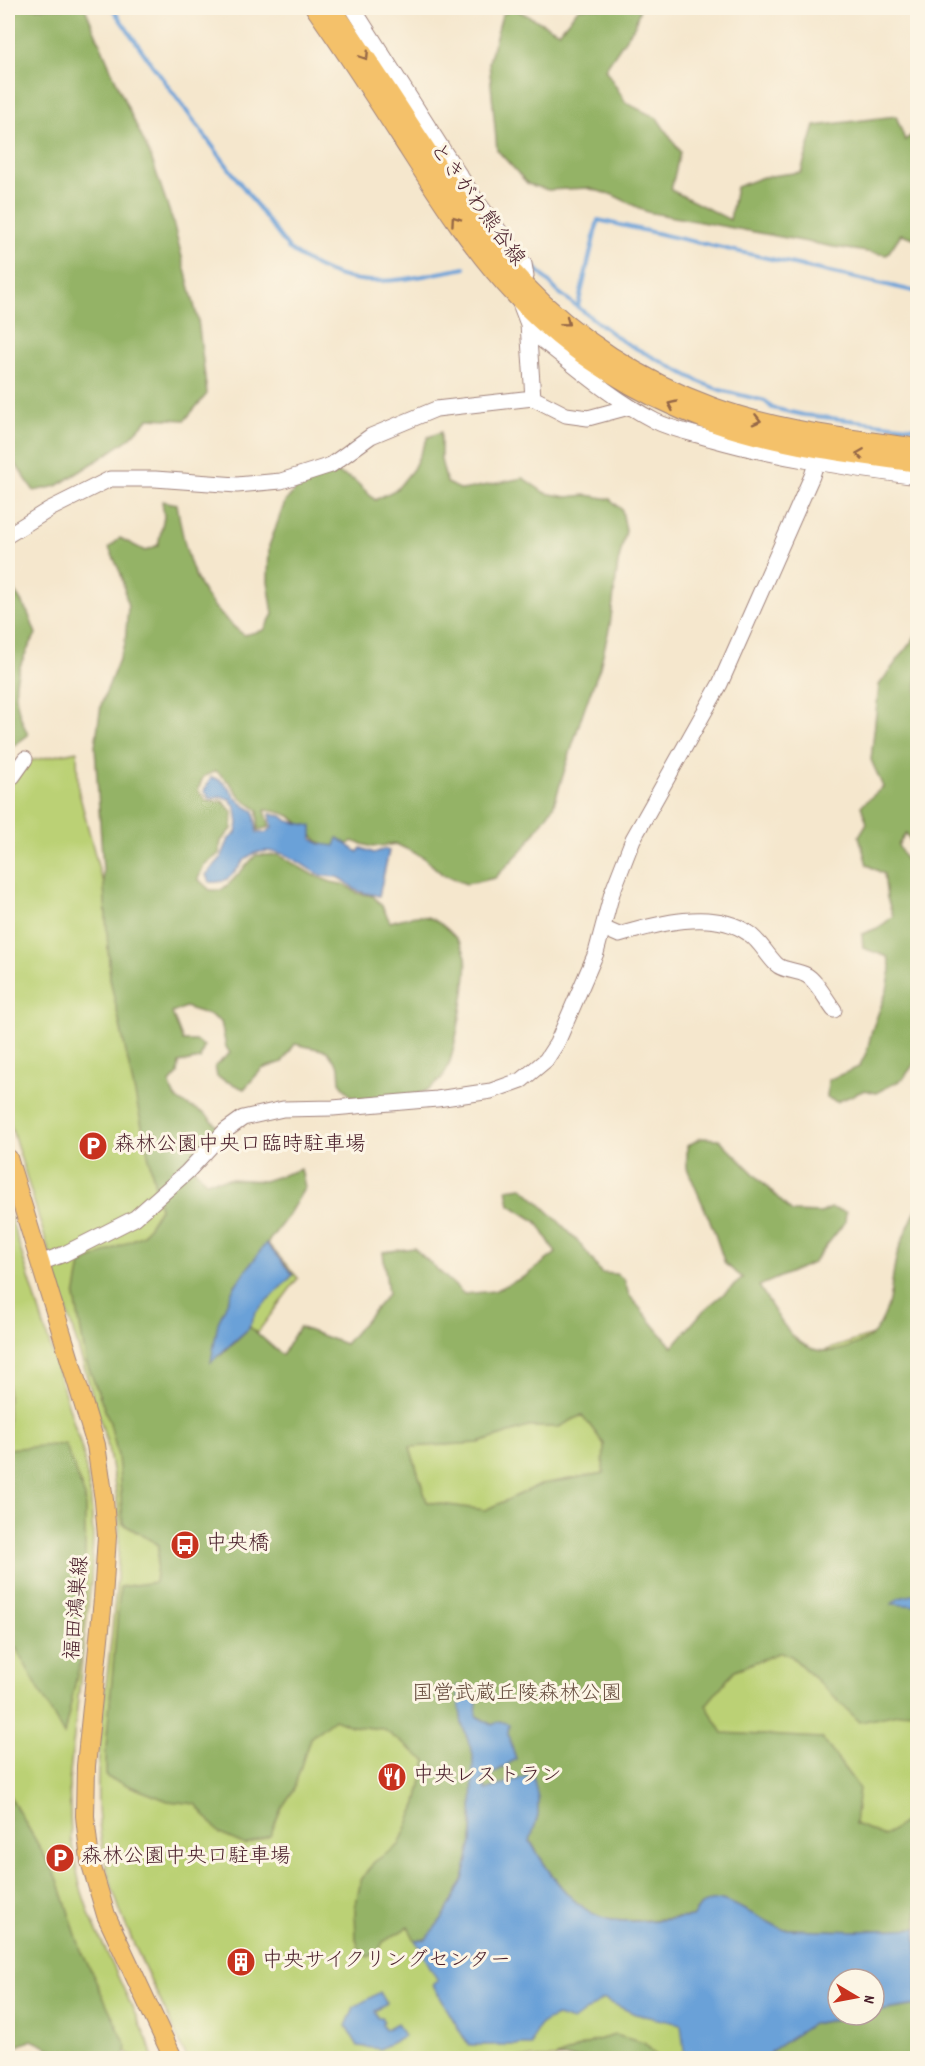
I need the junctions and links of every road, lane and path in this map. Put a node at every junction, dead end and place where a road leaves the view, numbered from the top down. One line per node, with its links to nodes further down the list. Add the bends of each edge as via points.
1 (315, 8): 4 (main road, ときがわ熊谷線, one-way to 1, via 490,267 437,196)
2 (332, 8): 4 (main road, ときがわ熊谷線, one-way to 4)
3 (352, 8): 4 (street, via 474,197 524,264 526,276)
4 (516, 284): 5 (street); 9 (main road, ときがわ熊谷線, via 591,342 657,382)
5 (528, 324): 6 (street); 7 (street, via 537,336)
6 (532, 398): 7 (street, via 566,415 588,418); 12 (street, via 436,409 371,436 331,465 280,481 237,485 110,479)
7 (629, 407): 9 (street, via 680,431)
8 (918, 448): 9 (main road, ときがわ熊谷線)
9 (821, 449): 10 (main road, ときがわ熊谷線, one-way to 9); 11 (street); 15 (street, via 720,684 633,839)
10 (918, 463)
11 (918, 477)
12 (8, 535)
13 (25, 759): 14 (street, via 14,777)
14 (8, 779)
15 (603, 928): 16 (street, via 619,935 670,922 708,921 732,926 756,939 777,966 808,975); 18 (street, via 557,1043 546,1060 522,1080 491,1091 437,1099 283,1109 243,1118 135,1218)
16 (834, 1010)
17 (8, 1158): 18 (main road, 福田鴻巣線)
18 (40, 1263): 19 (main road, 福田鴻巣線, via 96,1445 104,1500 107,1536 103,1599 86,1766 85,1816 90,1861 106,1915)
19 (173, 2058)

